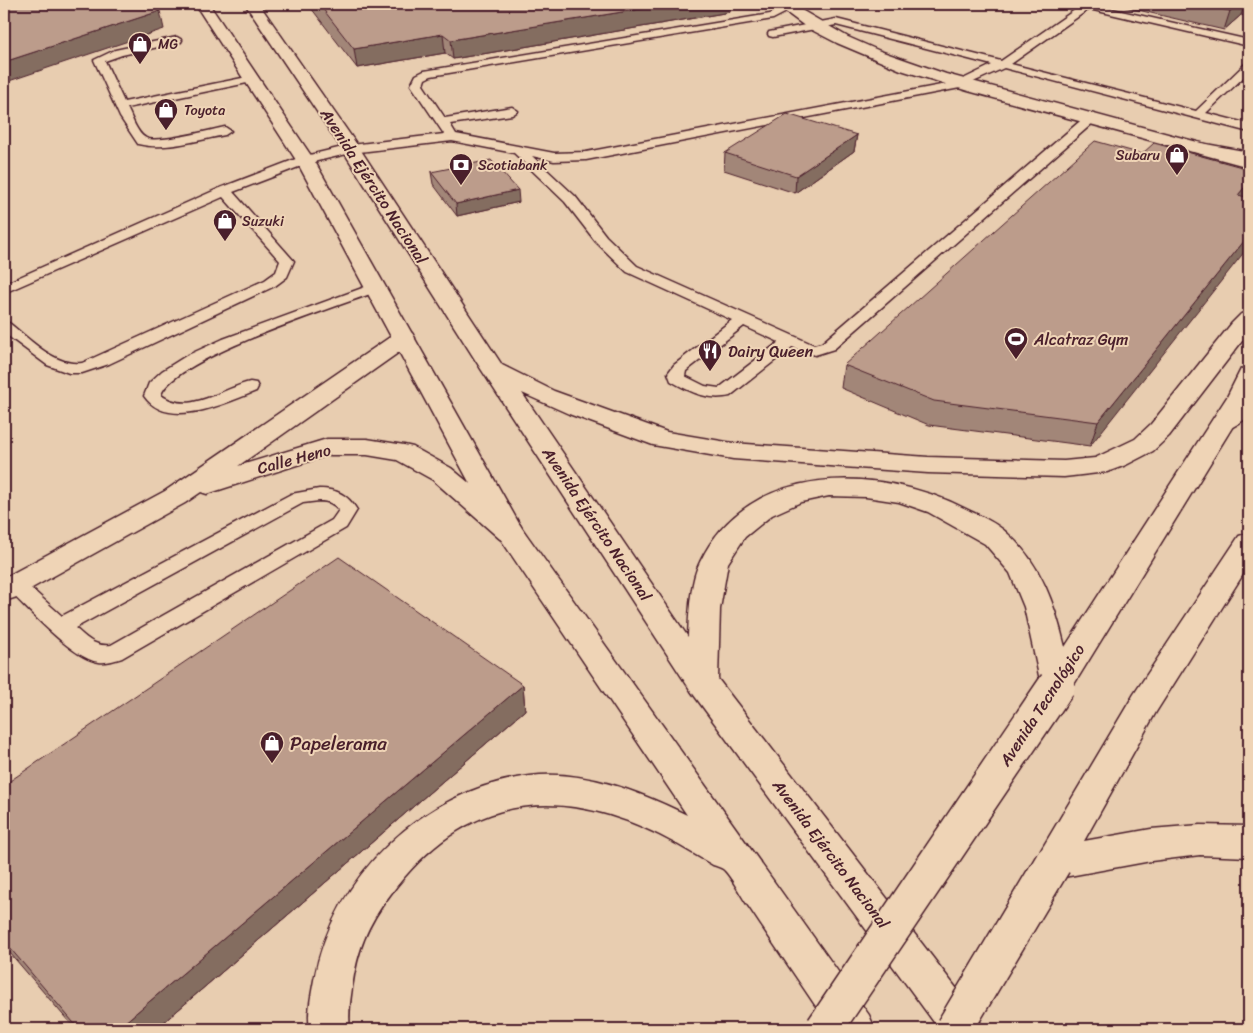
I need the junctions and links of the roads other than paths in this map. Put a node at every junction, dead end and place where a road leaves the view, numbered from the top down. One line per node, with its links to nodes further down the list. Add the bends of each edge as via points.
1 (202, 4): 11 (main road)
2 (252, 4): 22 (main road, Avenida Ejército Nacional)
3 (789, 5): 5 (main road); 17 (lane, via 773,16 428,73 420,77 417,85)
4 (1082, 5): 8 (lane); 9 (lane)
5 (817, 26): 6 (lane); 9 (lane, via 836,22); 12 (main road, via 900,66)
6 (773, 34)
7 (177, 40): 13 (lane, via 120,52 99,60)
8 (1249, 43)
9 (1002, 65): 12 (lane); 15 (lane)
10 (1249, 66): 15 (lane)
11 (252, 79): 13 (lane); 25 (main road)
12 (960, 85): 16 (main road); 23 (lane, via 586,156 554,156)
13 (120, 106): 19 (lane, via 138,138 144,142 167,142)
14 (512, 111): 17 (lane)
15 (1198, 115): 18 (lane)
16 (1090, 119): 21 (main road); 34 (lane, via 828,346 808,349)
17 (442, 122): 20 (lane)
18 (1249, 128)
19 (225, 131)
20 (452, 137): 22 (lane); 23 (lane)
21 (1196, 147): 24 (main road); 26 (main road)
22 (351, 149): 25 (lane); 35 (main road, Avenida Ejército Nacional)
23 (518, 150): 30 (lane, via 570,199 601,239 632,269)
24 (1249, 157)
25 (305, 160): 27 (lane); 28 (main road)
26 (1249, 162)
27 (225, 191): 29 (lane); 32 (lane, via 287,261 282,274 270,283 84,368 56,365)
28 (376, 287): 33 (main road); 37 (lane, via 192,359 155,386 152,396 160,404 180,408 200,406)
29 (4, 289)
30 (743, 319): 34 (lane); 34 (lane, via 680,368 677,378 706,393 724,392)
31 (1249, 319): 35 (main road, via 1160,430 1144,445 1098,466 1064,469 928,465 734,451 662,439 553,399)
32 (4, 326)
33 (404, 338): 40 (main road, Calle Heno); 41 (main road)
34 (790, 341)
35 (494, 369): 45 (main road, Avenida Ejército Nacional)
36 (1249, 374): 39 (main road, Avenida Tecnológico)
37 (250, 387)
38 (1249, 410): 39 (lane)
39 (1219, 427): 46 (main road, Avenida Tecnológico)
40 (175, 497): 41 (main road, Calle Heno, via 327,447 367,447 404,453 442,474); 43 (main road, Calle Heno)
41 (510, 532): 48 (main road)
42 (1249, 544): 49 (main road, via 1145,703)
43 (9, 588): 44 (lane)
44 (61, 626): 44 (lane, via 84,648 100,654 115,652 339,524 348,510 330,495 298,498)
45 (702, 682): 46 (main road, via 708,588 713,564 727,539 746,520 782,497 826,487 858,487 886,490 933,504 997,540 1022,568 1037,602); 54 (main road, Avenida Ejército Nacional)
46 (1057, 685): 51 (main road, Avenida Tecnológico, bridge)
47 (1249, 842): 49 (main road, via 1200,840 1151,845)
48 (736, 860): 50 (main road, via 663,818 614,799 532,790 501,796 469,808 440,822 390,865 361,903 338,955 328,1018); 52 (main road)
49 (1053, 863): 53 (main road, bridge)
50 (330, 1029)
51 (824, 1029)
52 (855, 1029)
53 (954, 1029)
54 (963, 1029)

